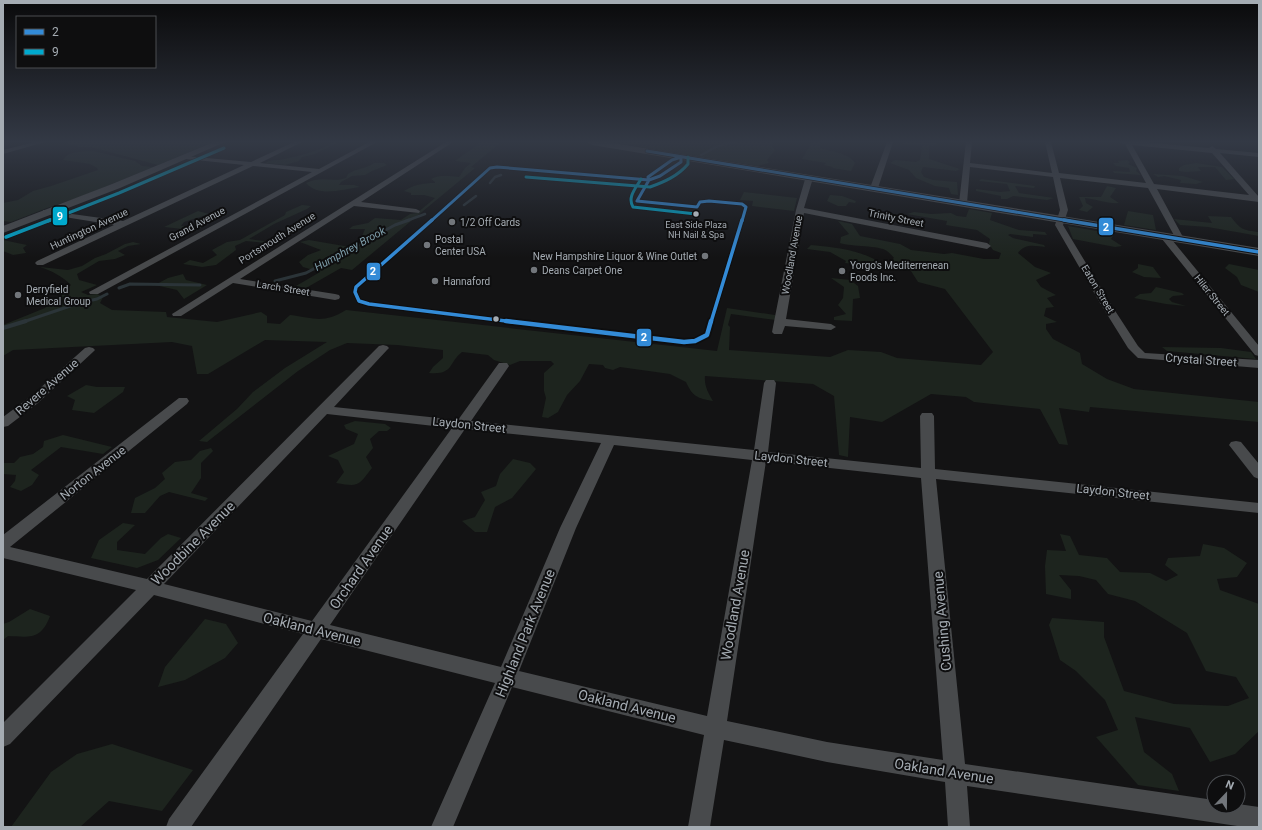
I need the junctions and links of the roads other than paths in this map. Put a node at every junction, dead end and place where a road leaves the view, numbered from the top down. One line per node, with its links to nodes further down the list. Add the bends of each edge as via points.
1 (126, 181): 20 (main road)
2 (216, 181): 22 (street, Huntington Avenue)
3 (301, 181): 30 (street, Grand Avenue)
4 (388, 181): 16 (street, Portsmouth Avenue)
5 (808, 181): 18 (street, Woodland Avenue)
6 (827, 181): 14 (main road)
7 (877, 181): 14 (street)
8 (965, 181): 17 (street)
9 (1057, 181): 21 (street, Eaton Street, via 1064,210)
10 (1106, 181): 13 (street)
11 (1148, 181): 13 (street)
12 (1240, 181): 15 (street)
13 (1151, 186): 15 (street); 25 (street)
14 (874, 188): 17 (main road)
15 (1257, 200)
16 (352, 203): 19 (street); 29 (street, Portsmouth Avenue)
17 (963, 203): 21 (main road)
18 (800, 210): 26 (street, Trinity Street); 33 (street, Woodland Avenue, via 779,327)
19 (416, 211)
20 (46, 212): 22 (street); 23 (main road)
21 (1061, 219): 24 (main road); 37 (street, Eaton Street, via 1059,225 1092,282 1134,348)
22 (124, 224): 28 (street, Huntington Avenue)
23 (3, 230)
24 (1165, 237): 25 (main road); 36 (street, Hiler Street)
25 (1180, 239): 27 (main road)
26 (987, 246)
27 (1259, 252)
28 (40, 263)
29 (231, 280): 31 (street, Larch Street); 32 (street, Portsmouth Avenue)
30 (94, 292)
31 (335, 297)
32 (176, 314)
33 (831, 327)
34 (383, 348): 42 (street, Woodbine Avenue)
35 (89, 350): 44 (street, Revere Avenue, via 34,400)
36 (1259, 353)
37 (1142, 356): 38 (street, Crystal Street)
38 (1259, 364)
39 (503, 366): 45 (street, Orchard Avenue)
40 (770, 383): 48 (street, Woodland Avenue)
41 (183, 401): 52 (street, Norton Avenue)
42 (323, 410): 45 (street, Laydon Street); 54 (street, Woodbine Avenue)
43 (927, 416): 49 (street, Cushing Avenue)
44 (3, 423)
45 (461, 425): 46 (street, Laydon Street); 55 (street, Orchard Avenue)
46 (609, 440): 48 (street, Laydon Street); 56 (street, Highland Park Avenue, via 568,528)
47 (1236, 445): 50 (street)
48 (760, 456): 49 (street, Laydon Street); 57 (street, Woodland Avenue)
49 (928, 473): 51 (street, Laydon Street); 59 (street, Cushing Avenue, via 944,628)
50 (1259, 474)
51 (1259, 508)
52 (3, 544)
53 (3, 552): 54 (street, Oakland Avenue)
54 (150, 587): 55 (street, Oakland Avenue); 58 (street, Woodbine Avenue)
55 (316, 630): 56 (street, Oakland Avenue); 61 (street, Orchard Avenue)
56 (507, 676): 57 (street, Oakland Avenue); 62 (street, Highland Park Avenue)
57 (714, 728): 59 (street, Oakland Avenue, via 827,752); 63 (street, Woodland Avenue)
58 (3, 737)
59 (954, 773): 60 (street, Oakland Avenue); 64 (street, Cushing Avenue)
60 (1259, 818)
61 (177, 827)
62 (442, 827)
63 (699, 827)
64 (959, 827)

